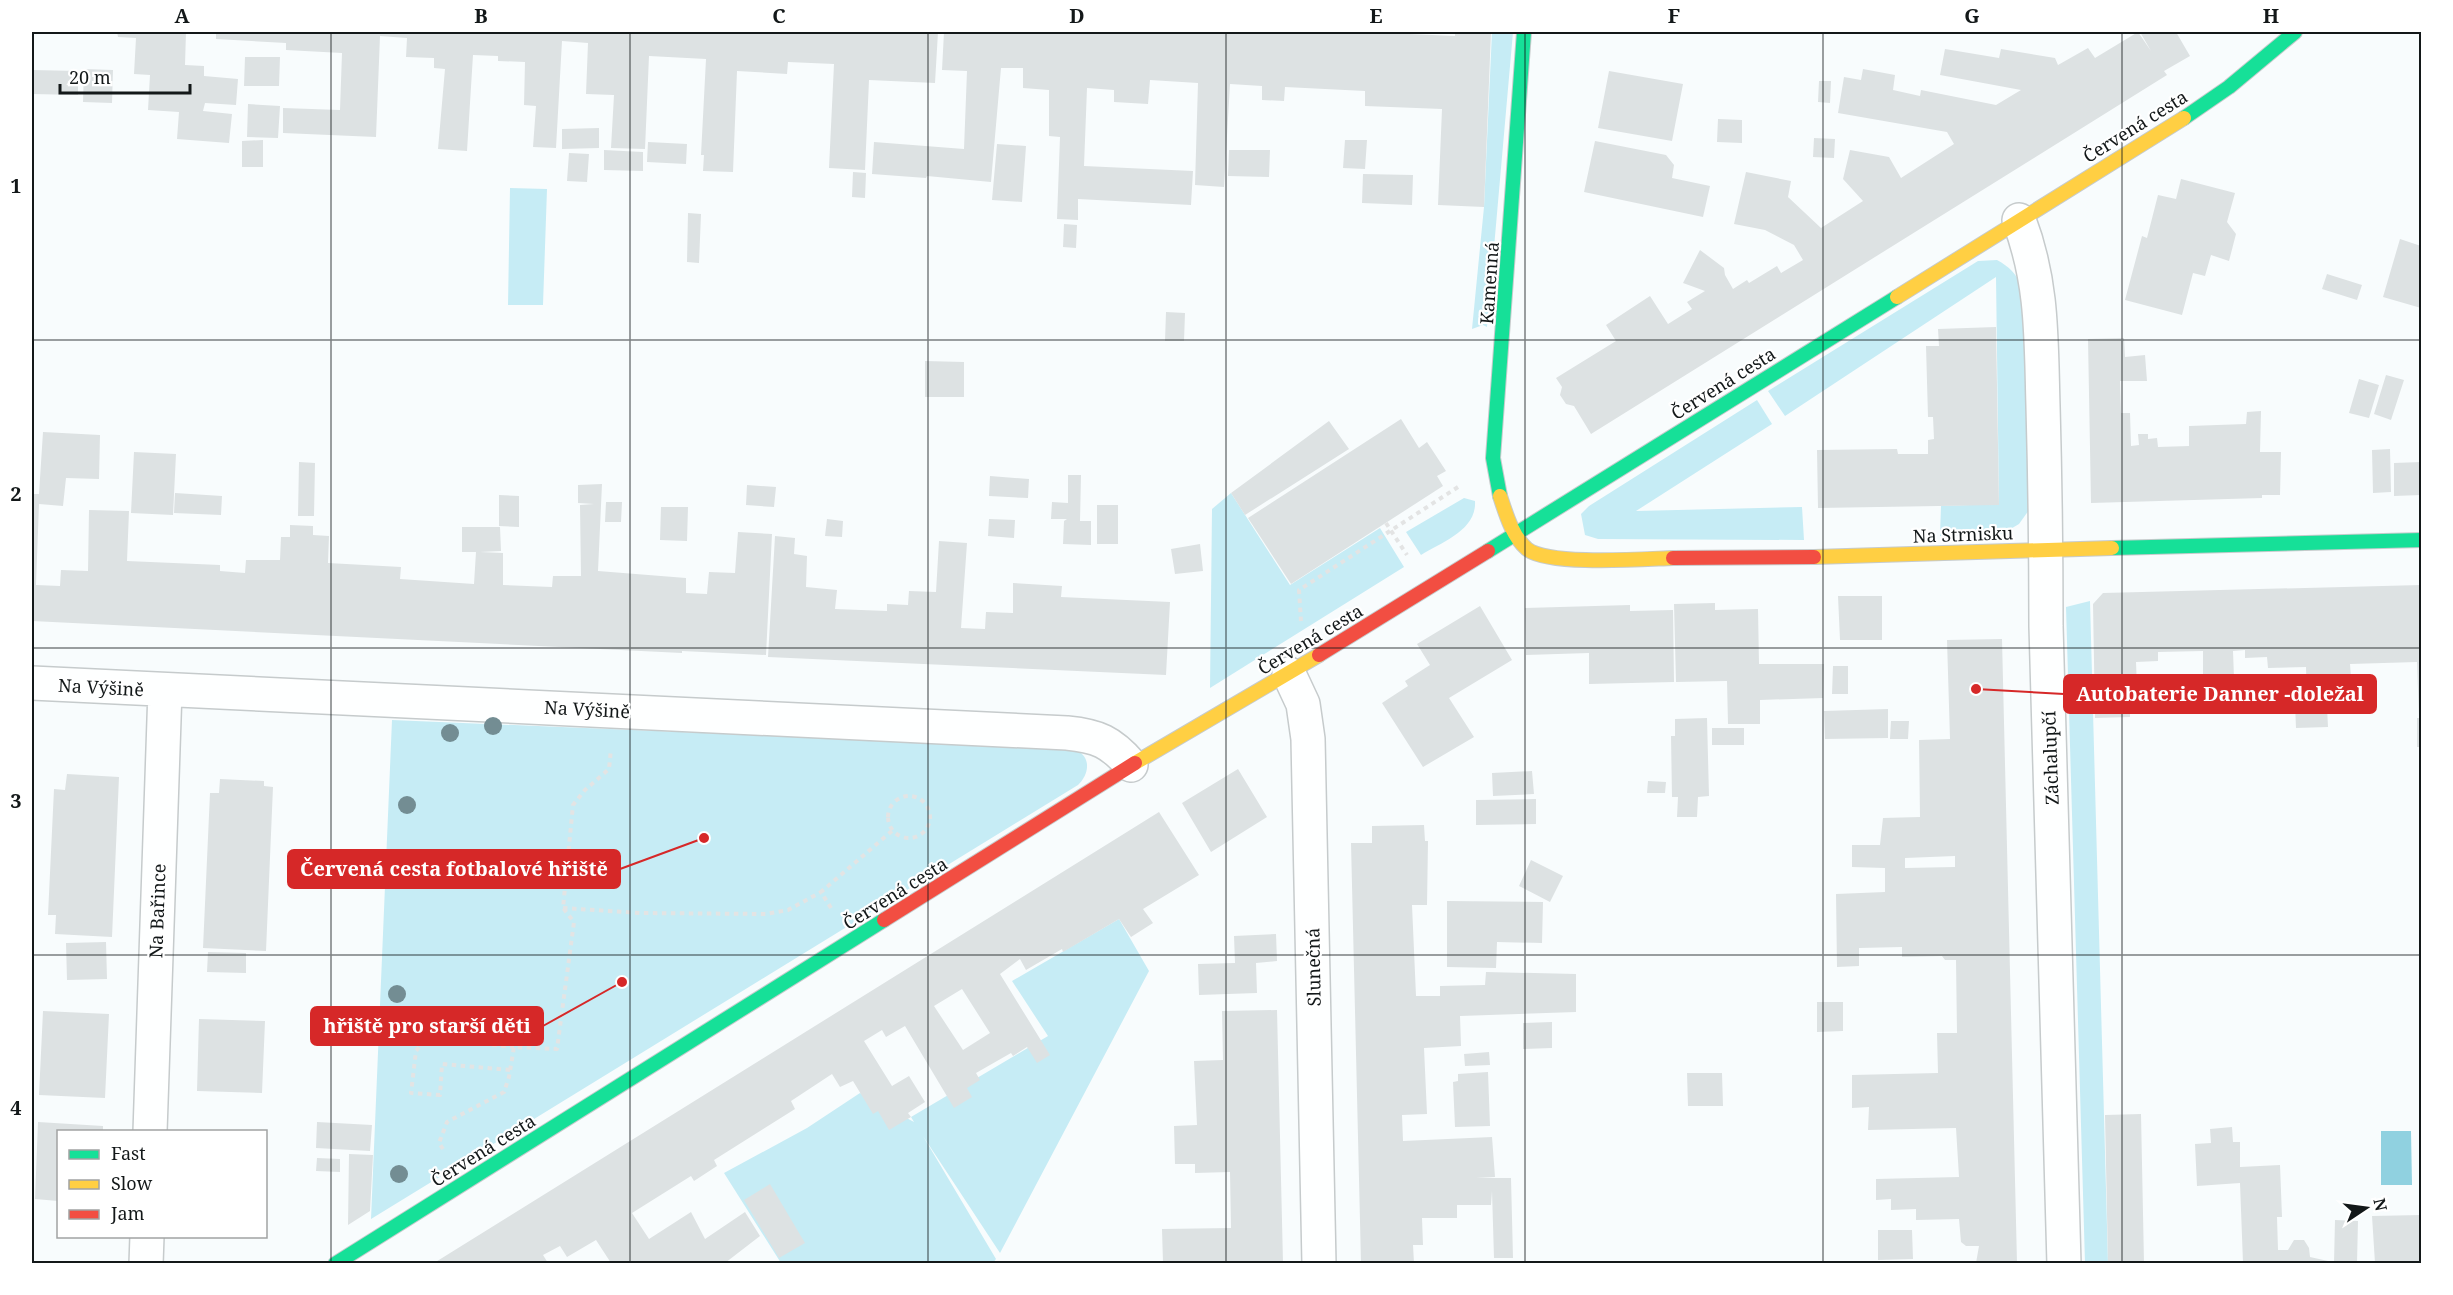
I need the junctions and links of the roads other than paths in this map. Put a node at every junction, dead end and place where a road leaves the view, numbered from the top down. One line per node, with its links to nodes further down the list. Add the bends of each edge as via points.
1 (1524, 32): 4 (street, Kamenná, via 1493,458 1494,480)
2 (2295, 32): 3 (street, Červená cesta, via 2229,87 2171,127)
3 (2019, 220): 4 (street, Červená cesta); 6 (street, Záchalupčí, via 2040,298)
4 (1515, 532): 6 (street, Na Strnisku, via 1528,549 1544,557 1571,559); 7 (street, Červená cesta)
5 (2421, 540): 6 (street, Na Strnisku)
6 (2047, 550): 16 (street, Záchalupčí)
7 (1289, 674): 10 (street, Červená cesta); 15 (street, Slunečná, via 1303,704 1308,740)
8 (32, 683): 9 (street, Na Výšině)
9 (165, 690): 10 (street, Na Výšině, via 1067,733 1107,742); 11 (street, Na Bařince)
10 (1131, 765): 14 (street, Červená cesta)
11 (150, 1130)
12 (147, 1238): 13 (street)
13 (146, 1263)
14 (335, 1263)
15 (1320, 1263)
16 (2064, 1263)

